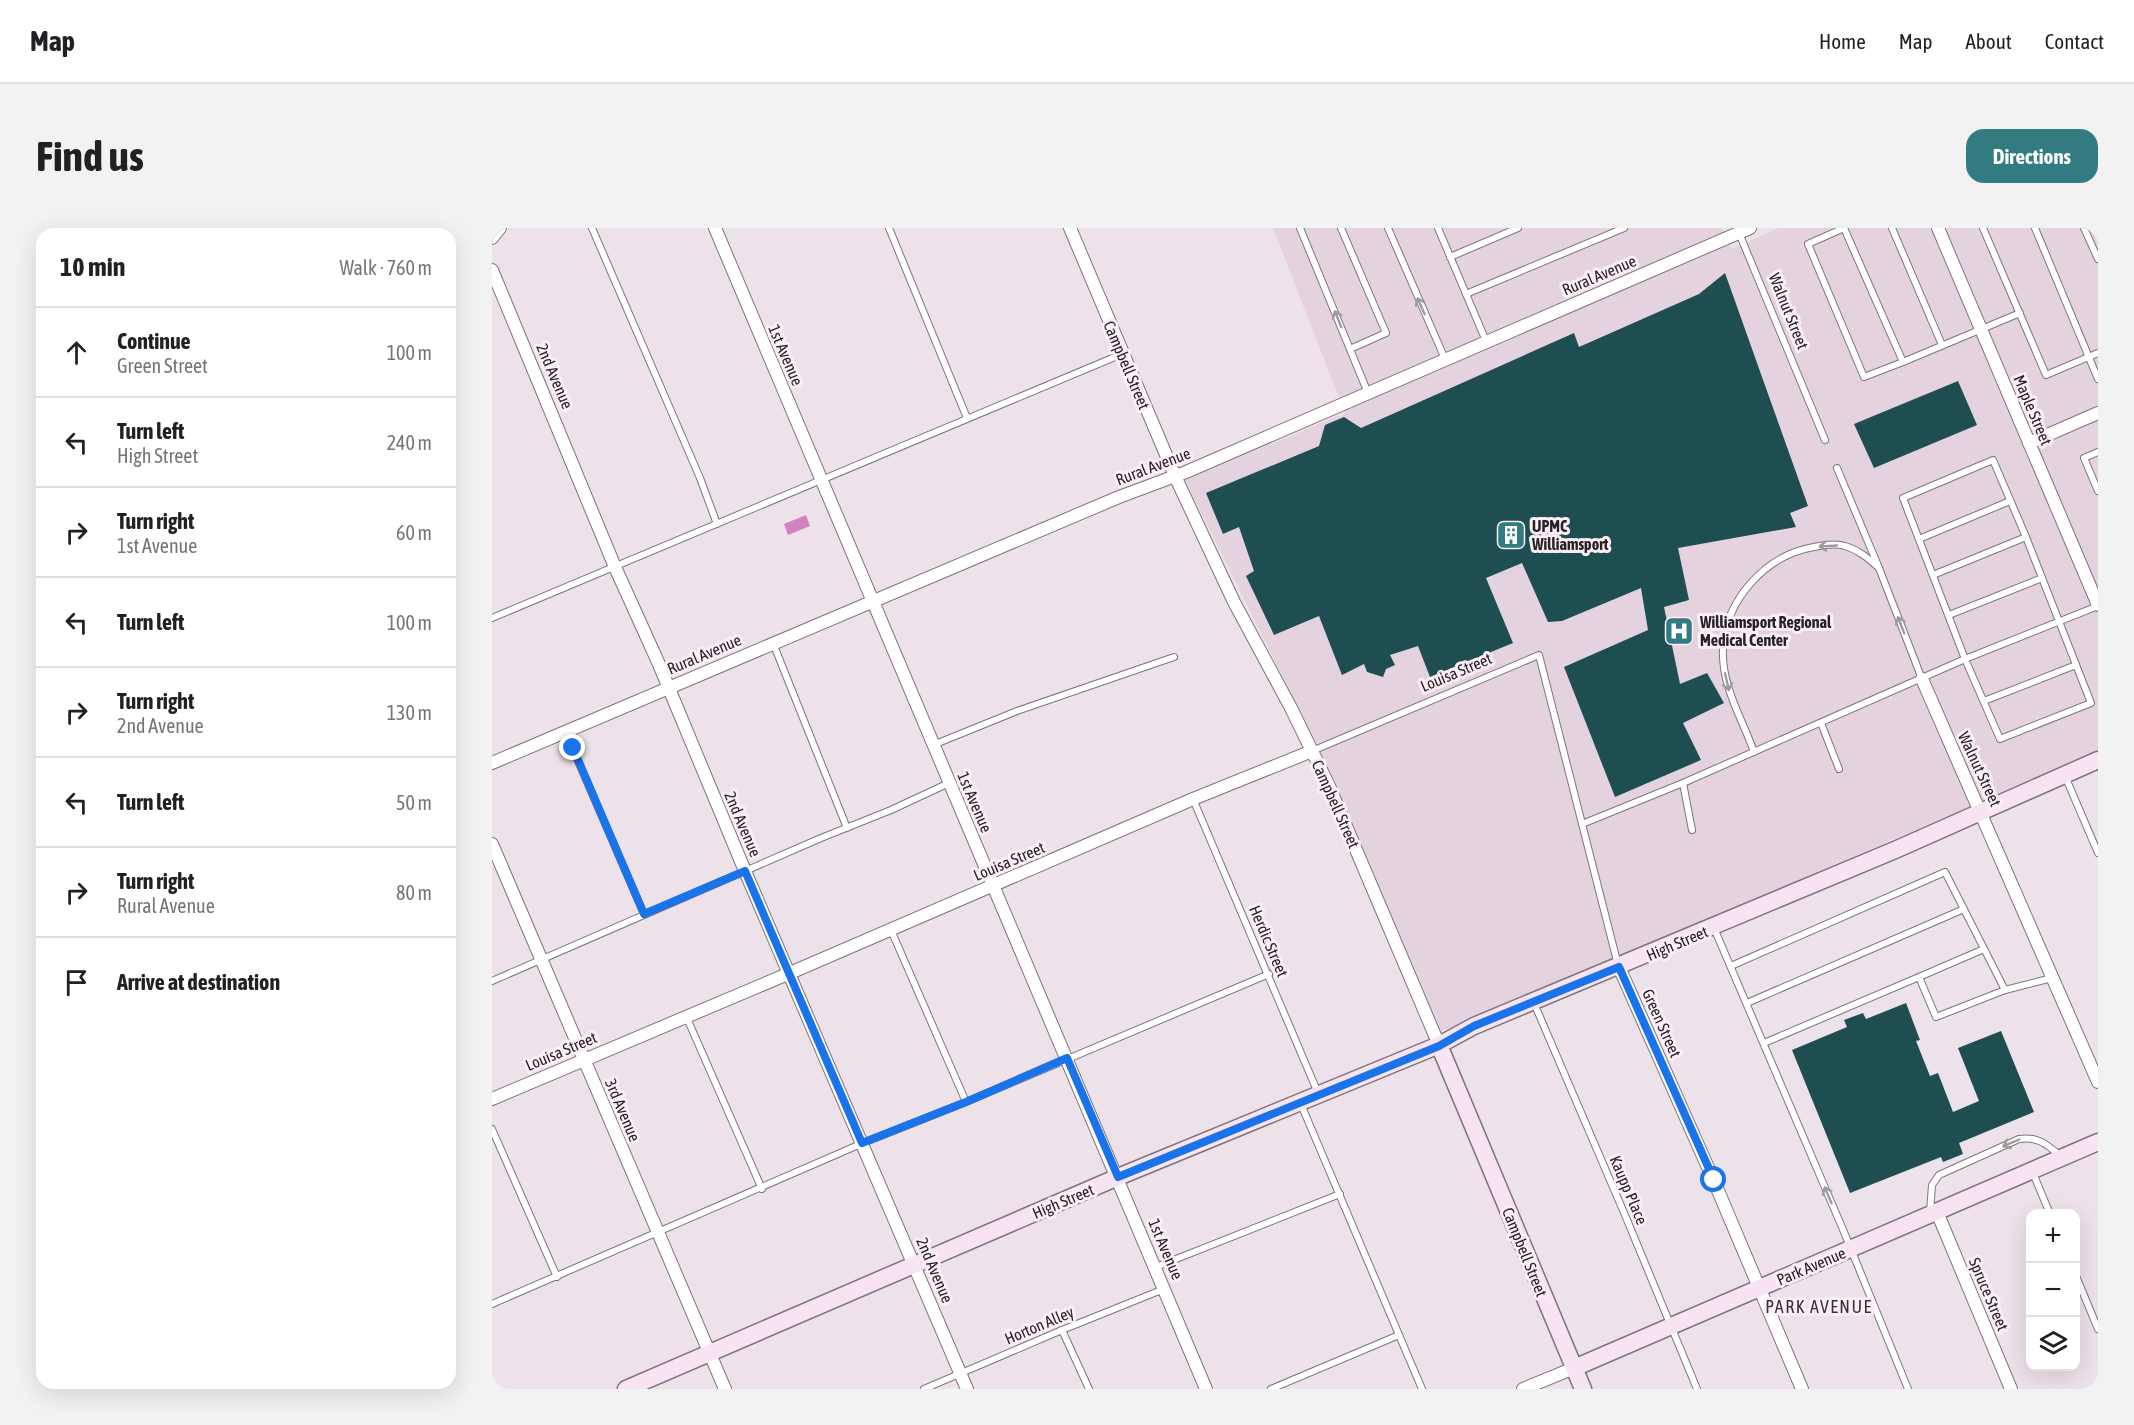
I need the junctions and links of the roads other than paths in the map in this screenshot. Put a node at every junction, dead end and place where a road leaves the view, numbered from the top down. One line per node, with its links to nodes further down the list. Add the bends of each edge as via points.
1 (500, 228): 19 (street)
2 (592, 228): 46 (lane)
3 (715, 228): 43 (street, 1st Avenue)
4 (889, 228): 37 (lane)
5 (1300, 228): 28 (lane, one-way to 5)
6 (1341, 228): 28 (lane, via 1386,333)
7 (1388, 228): 32 (lane, one-way to 7)
8 (1438, 228): 20 (lane)
9 (1518, 228): 20 (lane)
10 (1624, 228): 23 (lane)
11 (1844, 228): 33 (lane); 33 (lane, via 1808,244 1864,377)
12 (1892, 228): 27 (lane)
13 (1938, 228): 25 (street, Maple Street)
14 (1983, 228): 24 (lane)
15 (2035, 228): 31 (lane)
16 (2084, 228): 21 (lane)
17 (1075, 230): 30 (street, Campbell Street)
18 (1742, 230): 26 (street, Rural Avenue); 38 (lane, Walnut Street)
19 (492, 238)
20 (1450, 257): 23 (lane)
21 (2098, 259)
22 (492, 270): 49 (street, 2nd Avenue)
23 (1466, 294): 26 (lane)
24 (2019, 313): 25 (lane); 31 (lane, via 2046,375)
25 (1981, 330): 27 (lane); 39 (street, Maple Street)
26 (1486, 341): 32 (street, Rural Avenue)
27 (1942, 345): 33 (lane)
28 (1350, 349): 35 (lane)
29 (2098, 353): 31 (lane)
30 (1122, 354): 37 (lane); 42 (street, Campbell Street)
31 (2088, 357): 34 (lane)
32 (1445, 359): 35 (street, Rural Avenue)
33 (1903, 362)
34 (2098, 380)
35 (1368, 393): 42 (street, Rural Avenue)
36 (2098, 413): 39 (street)
37 (967, 418): 43 (lane)
38 (1825, 440)
39 (2029, 443): 54 (street, Maple Street)
40 (2098, 452): 44 (lane, via 2084,458)
41 (1837, 468): 50 (lane, Walnut Street)
42 (1175, 476): 53 (street, Rural Avenue); 69 (street, Campbell Street, via 1234,602)
43 (820, 480): 46 (lane); 53 (street, 1st Avenue)
44 (2098, 491)
45 (2010, 501): 47 (lane); 48 (lane); 48 (lane, via 1993,460 1903,498)
46 (717, 524): 49 (lane)
47 (2026, 537): 51 (lane); 52 (lane)
48 (1919, 539): 51 (lane)
49 (615, 567): 56 (lane); 64 (street, 2nd Avenue)
50 (1879, 568): 63 (lane, Walnut Street, one-way to 50); 70 (lane, one-way to 70, via 1862,553 1844,545 1801,549 1759,573 1744,592 1728,623 1723,651 1727,685)
51 (1933, 575): 55 (lane)
52 (2042, 578): 55 (lane); 57 (lane)
53 (873, 600): 58 (street, Rural Avenue); 68 (street, 1st Avenue)
54 (2098, 605): 57 (lane)
55 (1949, 615): 61 (lane)
56 (492, 618)
57 (2059, 622): 61 (lane); 62 (lane)
58 (772, 643): 64 (street, Rural Avenue); 80 (lane)
59 (1539, 655): 69 (lane, Louisa Street); 79 (lane, Green Street)
60 (1174, 657): 68 (lane, via 1017,711)
61 (1965, 659): 63 (lane); 65 (lane)
62 (2076, 665): 65 (lane); 65 (lane, via 2091,703 2000,740)
63 (1922, 679): 66 (lane); 78 (street, Walnut Street)
64 (668, 687): 67 (street, Rural Avenue); 84 (street, 2nd Avenue)
65 (1984, 700)
66 (1821, 723): 70 (lane); 73 (lane)
67 (566, 731): 72 (street, Rural Avenue); 87 (lane)
68 (933, 745): 75 (street, 1st Avenue)
69 (1312, 751): 77 (street, Louisa Street); 104 (street, Campbell Street)
70 (1754, 752): 76 (lane)
71 (2098, 760): 74 (main road, High Street)
72 (492, 763)
73 (1839, 769)
74 (2064, 775): 78 (main road, High Street); 83 (lane)
75 (949, 783): 80 (lane); 85 (street, 1st Avenue)
76 (1683, 783): 79 (lane); 81 (lane)
77 (1193, 799): 85 (street, Louisa Street); 95 (lane, Herdic Street)
78 (1982, 812): 88 (main road, High Street); 97 (street, Walnut Street)
79 (1582, 824): 93 (lane, Green Street)
80 (847, 828): 84 (lane)
81 (1692, 830)
82 (492, 844): 91 (street, 3rd Avenue)
83 (2098, 852)
84 (745, 871): 87 (lane); 94 (street, 2nd Avenue)
85 (994, 886): 89 (street, Louisa Street); 105 (street, 1st Avenue)
86 (1964, 909): 90 (lane); 92 (lane, via 1945,872); 101 (lane)
87 (644, 914): 91 (lane)
88 (1714, 927): 92 (lane); 93 (main road, High Street)
89 (891, 929): 94 (street, Louisa Street); 111 (lane)
90 (1984, 949): 96 (lane); 99 (lane)
91 (542, 960): 98 (lane); 106 (street, 3rd Avenue)
92 (1731, 966): 101 (lane)
93 (1619, 967): 100 (main road, High Street); 128 (street, Green Street)
94 (790, 974): 102 (street, Louisa Street); 114 (street, 2nd Avenue)
95 (1269, 974): 105 (lane); 108 (lane, Herdic Street)
96 (1919, 977): 99 (lane, via 1936,1017); 103 (lane)
97 (2052, 978): 99 (lane); 107 (street, Walnut Street)
98 (492, 981)
99 (2005, 990)
100 (1533, 1002): 104 (main road, High Street, via 1474,1026); 131 (lane, Kaupp Place)
101 (1747, 1004): 103 (lane)
102 (686, 1016): 106 (street, Louisa Street); 118 (lane)
103 (1764, 1043): 123 (lane, one-way to 103)
104 (1439, 1046): 108 (main road, High Street); 136 (main road, Campbell Street)
105 (1067, 1058): 111 (lane); 117 (street, 1st Avenue)
106 (584, 1059): 109 (street, Louisa Street); 122 (street, 3rd Avenue)
107 (2098, 1082)
108 (1318, 1094): 110 (main road, High Street)
109 (492, 1099)
110 (1300, 1101): 117 (main road, High Street); 119 (lane)
111 (966, 1102): 114 (lane)
112 (492, 1129): 126 (lane)
113 (2098, 1142): 115 (main road, Park Avenue)
114 (862, 1143): 118 (lane); 124 (street, 2nd Avenue)
115 (2062, 1158): 116 (main road, Park Avenue); 121 (lane, one-way to 121, via 2039,1141 2019,1139 1939,1175 1932,1185)
116 (2032, 1171): 120 (lane); 121 (main road, Park Avenue)
117 (1118, 1177): 124 (main road, High Street); 125 (street, 1st Avenue)
118 (762, 1189): 122 (lane)
119 (1340, 1194): 125 (lane); 134 (lane)
120 (2048, 1209)
121 (1933, 1213): 123 (main road, Park Avenue); 151 (street, Spruce Street)
122 (657, 1232): 126 (lane); 135 (street, 3rd Avenue)
123 (1851, 1249): 128 (main road, Park Avenue); 150 (lane)
124 (915, 1264): 135 (main road, High Street); 137 (street, 2nd Avenue)
125 (1156, 1267): 129 (street, 1st Avenue)
126 (557, 1277): 130 (lane)
127 (2080, 1286): 132 (lane)
128 (1759, 1288): 131 (main road, Park Avenue); 149 (street, Green Street)
129 (1165, 1289): 133 (lane, Horton Alley); 143 (street, 1st Avenue)
130 (492, 1304)
131 (1671, 1326): 136 (main road, Park Avenue); 148 (lane, Kaupp Place)
132 (2098, 1329)
133 (1062, 1330): 137 (lane, Horton Alley); 142 (lane)
134 (1399, 1335): 144 (lane); 145 (lane)
135 (710, 1352): 138 (main road, High Street); 139 (street, 3rd Avenue)
136 (1574, 1368): 146 (street, Park Avenue); 147 (main road, Campbell Street)
137 (960, 1373): 140 (lane, Horton Alley); 141 (street, 2nd Avenue)
138 (626, 1389)
139 (725, 1389)
140 (924, 1389)
141 (967, 1389)
142 (1089, 1389)
143 (1206, 1389)
144 (1271, 1389)
145 (1422, 1389)
146 (1522, 1389)
147 (1582, 1389)
148 (1697, 1389)
149 (1802, 1389)
150 (1908, 1389)
151 (2012, 1389)

